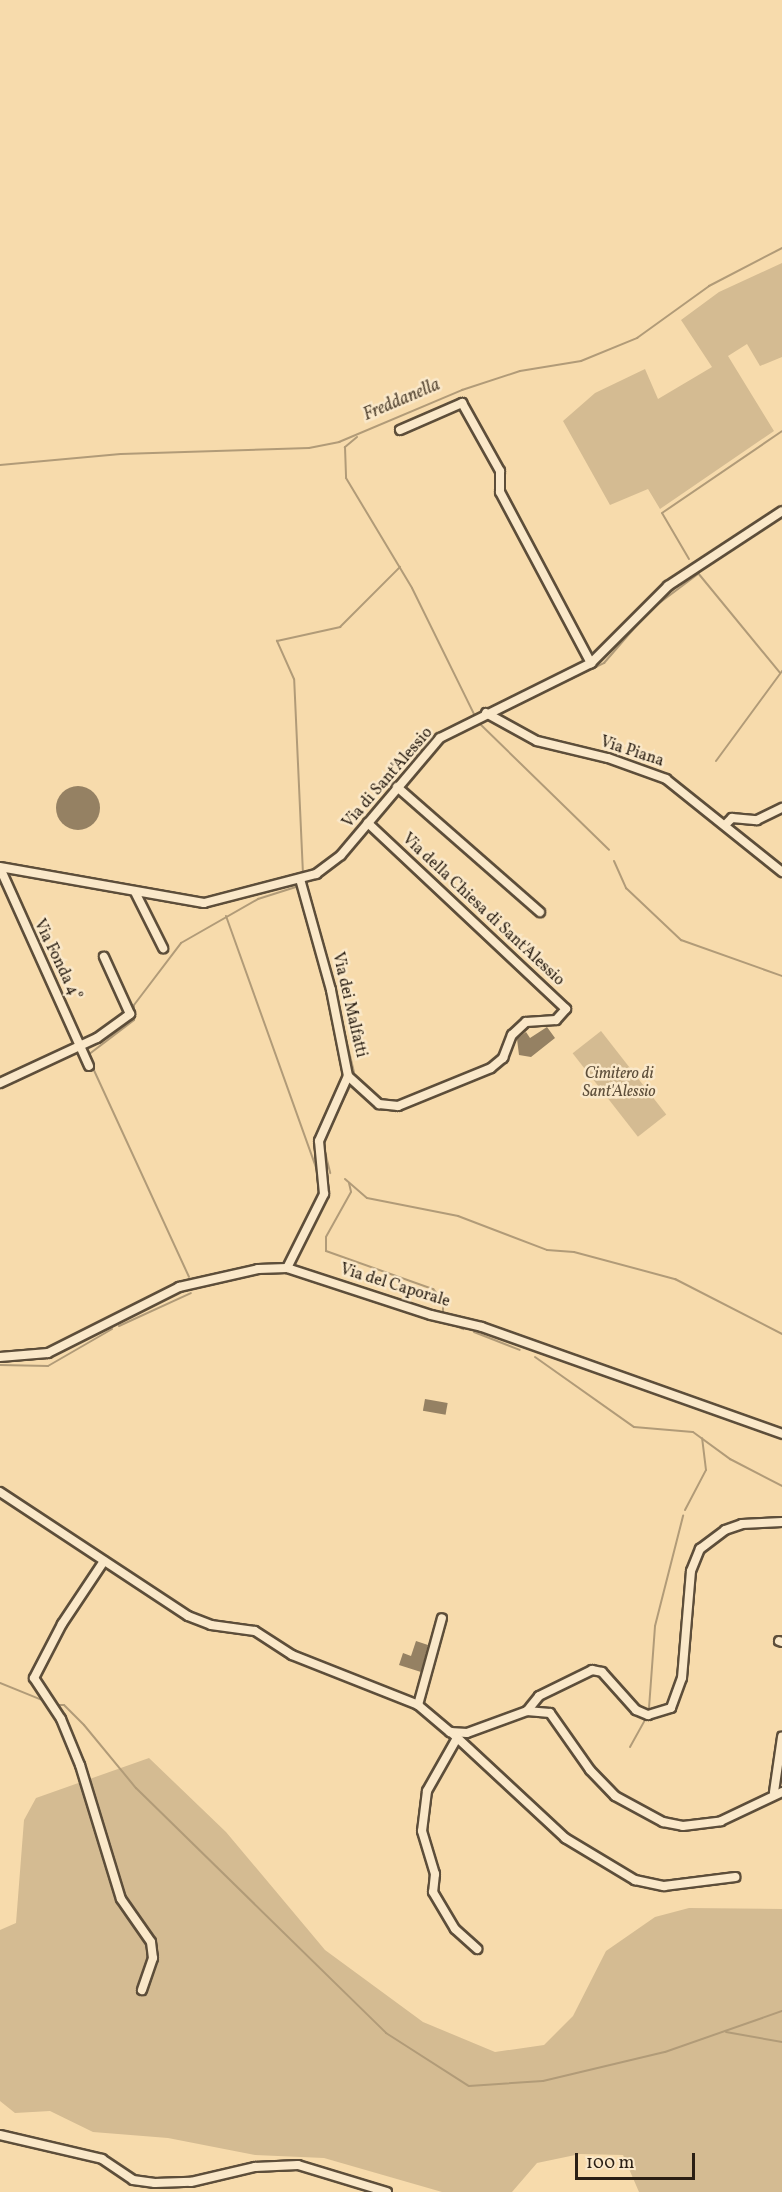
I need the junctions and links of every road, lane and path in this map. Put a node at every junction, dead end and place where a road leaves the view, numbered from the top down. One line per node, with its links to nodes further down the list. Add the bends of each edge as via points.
1 (400, 430): 3 (street, via 462,403 500,471 500,492)
2 (782, 511): 3 (street, Via di Sant'Alessio, via 668,586)
3 (591, 663): 4 (street, Via di Sant'Alessio)
4 (486, 713): 5 (street, Via di Sant'Alessio, via 440,738); 8 (street, Via Piana, via 537,741 649,770)
5 (397, 787): 7 (street, Via di Sant'Alessio); 13 (street)
6 (782, 808): 8 (street, via 757,820 732,818)
7 (368, 823): 11 (street, Via di Sant'Alessio, via 341,855); 18 (street, Via della Chiesa di Sant'Alessio, via 566,1009 556,1020 522,1026 512,1035 503,1058 491,1068 398,1106 379,1104)
8 (725, 825): 10 (street, Via Piana)
9 (0, 867): 12 (street, Via di Sant'Alessio); 16 (street, Via Fonda 4°)
10 (782, 872)
11 (303, 882): 12 (street, Via di Sant'Alessio, via 212,903); 18 (street, Via dei Malfatti)
12 (135, 892): 14 (street)
13 (540, 912)
14 (163, 948)
15 (104, 957): 16 (street, via 129,1006 122,1022)
16 (80, 1045): 17 (street, Via Fonda 4°); 19 (street)
17 (89, 1066)
18 (348, 1076): 20 (street, Via dei Malfatti, via 319,1140 324,1194)
19 (0, 1083)
20 (286, 1268): 21 (street, Via del Caporale, via 258,1269 178,1287 48,1353); 22 (street, Via del Caporale, via 431,1316 482,1327)
21 (0, 1357)
22 (782, 1434)
23 (0, 1492): 25 (street)
24 (782, 1522): 28 (street, via 733,1527 700,1549 691,1571 682,1678 671,1708 648,1715 636,1710 602,1672 592,1670 539,1696)
25 (104, 1562): 27 (street, via 188,1616 211,1625 255,1631 292,1655); 34 (street, via 62,1624 34,1678 61,1719 76,1755 121,1899 151,1942 153,1958)
26 (442, 1618): 27 (street)
27 (418, 1705): 29 (street)
28 (527, 1711): 29 (street); 31 (street, via 550,1713 590,1770 615,1796 663,1822 692,1826 721,1821)
29 (454, 1735): 32 (street, via 565,1838 635,1880 664,1886); 33 (street, via 428,1791 422,1831 435,1874 433,1892 455,1929)
30 (782, 1737): 31 (street)
31 (778, 1792)
32 (735, 1877)
33 (477, 1949)
34 (142, 1990)
35 (0, 2135): 36 (street, via 102,2159 133,2180 155,2183 298,2165)
36 (387, 2192)

